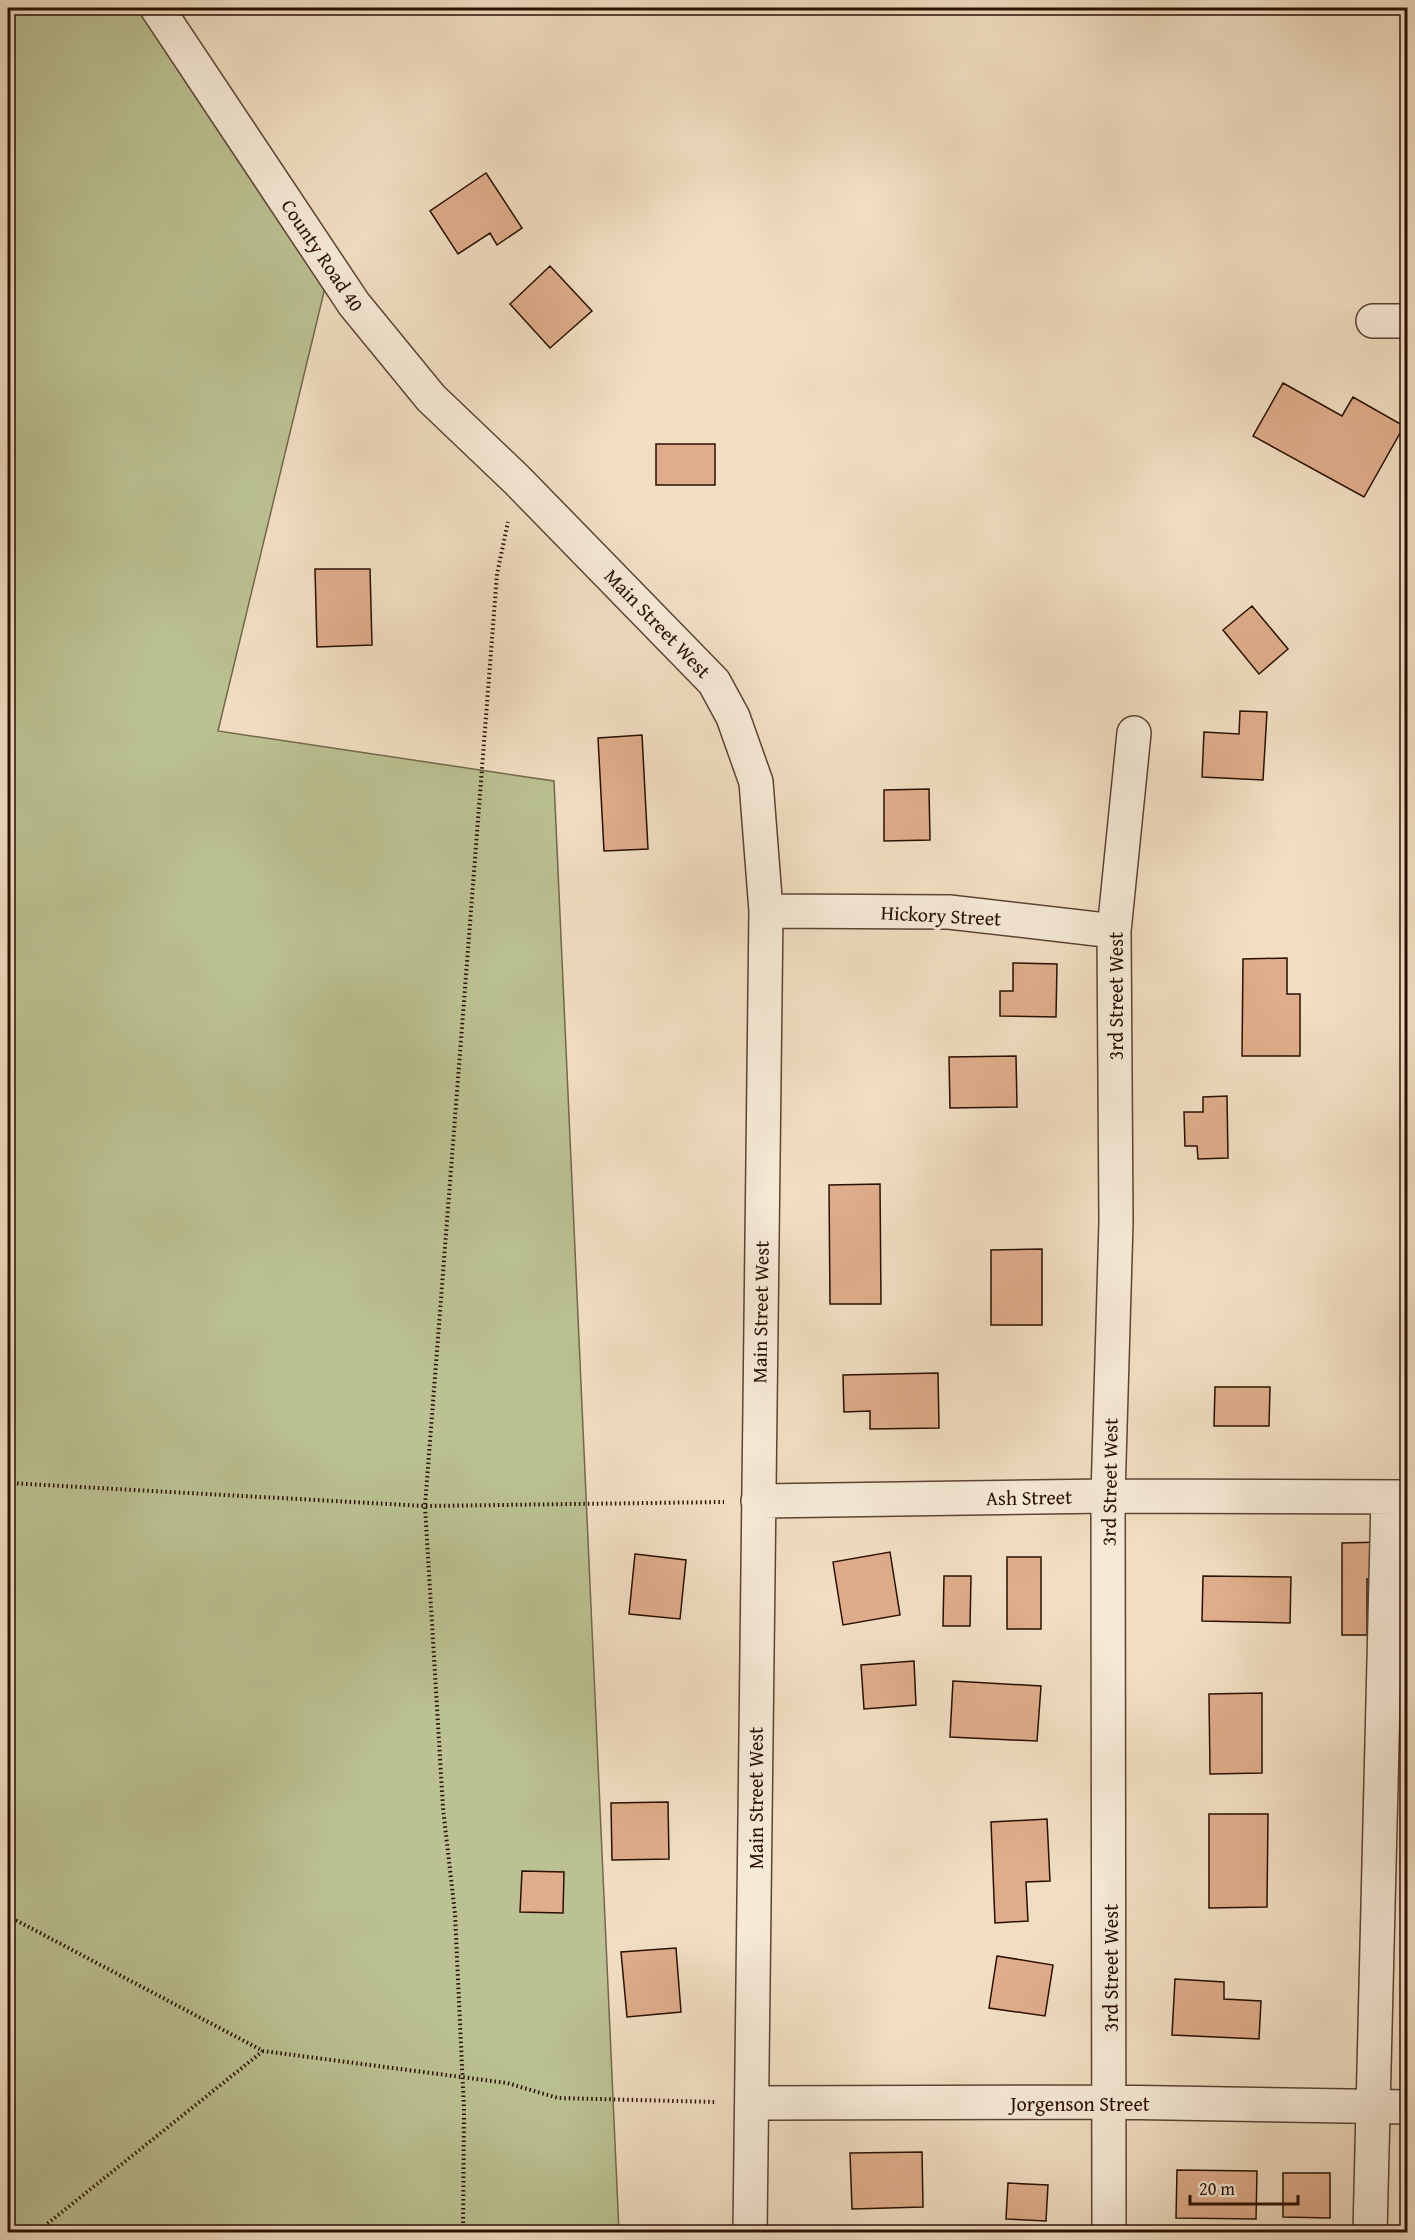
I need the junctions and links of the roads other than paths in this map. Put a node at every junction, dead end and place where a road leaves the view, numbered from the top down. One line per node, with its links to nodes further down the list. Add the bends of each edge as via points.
1 (158, 8): 4 (street, County Road 40, via 354,304 431,398)
2 (1373, 321): 3 (street)
3 (1407, 321)
4 (517, 480): 6 (street, Main Street West, via 714,682 733,717 756,782)
5 (1134, 733): 7 (street, 3rd Street West)
6 (766, 911): 7 (street, Hickory Street, via 949,912); 10 (street, Main Street West)
7 (1114, 931): 8 (street, 3rd Street West, via 1116,1222)
8 (1108, 1496): 9 (street, Ash Street); 10 (street, Ash Street); 11 (street, 3rd Street West)
9 (1398, 1497): 13 (street)
10 (758, 1501): 12 (street, Main Street West)
11 (1110, 2102): 12 (street, Jorgenson Street); 13 (street, Jorgenson Street); 16 (street, 3rd Street West)
12 (753, 2103): 15 (street, Main Street West)
13 (1371, 2106): 14 (street, Jorgenson Street); 17 (street)
14 (1407, 2107)
15 (750, 2232)
16 (1109, 2232)
17 (1370, 2232)

